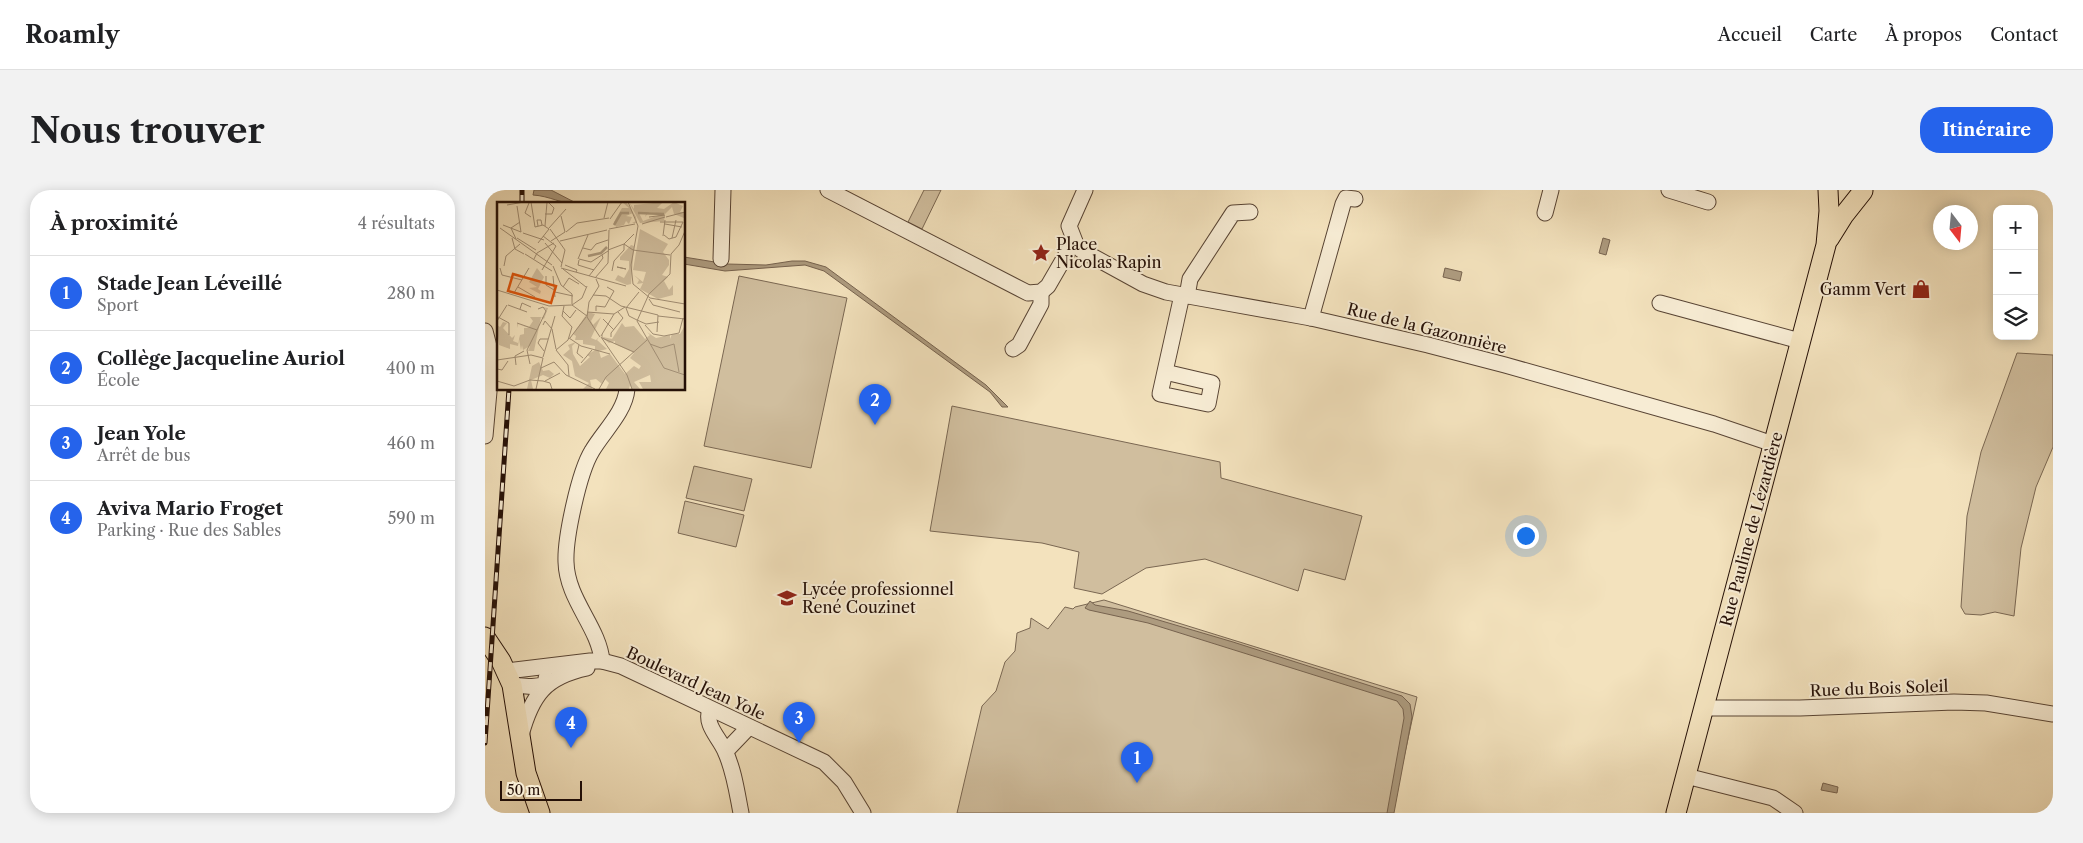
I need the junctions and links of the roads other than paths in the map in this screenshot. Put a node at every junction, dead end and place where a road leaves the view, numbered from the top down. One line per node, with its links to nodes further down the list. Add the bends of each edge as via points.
1 (723, 190): 15 (street)
2 (828, 190): 16 (street, via 1028,293)
3 (1085, 190): 13 (street, via 1069,226)
4 (1551, 190): 12 (street)
5 (1669, 190): 10 (street)
6 (1828, 190): 14 (main road, Rue Pauline de Lézardière)
7 (1836, 190): 8 (main road, via 1847,193)
8 (1863, 190): 14 (main road, Rue Pauline de Lézardière, via 1843,215)
9 (1355, 199): 19 (street, via 1346,198 1343,204)
10 (1708, 202)
11 (1250, 212): 17 (street, via 1233,212 1190,279)
12 (1545, 213)
13 (1076, 244): 16 (street); 17 (street, Rue de la Gazonnière, via 1081,250 1143,284)
14 (1826, 245): 21 (main road, Rue Pauline de Lézardière)
15 (721, 259)
16 (1041, 292): 22 (street, via 1041,304)
17 (1184, 296): 19 (street, Rue de la Gazonnière); 23 (street)
18 (1660, 303): 21 (street)
19 (1311, 318): 26 (street, Rue de la Gazonnière, via 1505,364)
20 (485, 331): 25 (street, via 492,358)
21 (1800, 341): 26 (main road, Rue Pauline de Lézardière)
22 (1013, 349)
23 (1165, 372)
24 (627, 390): 28 (street, via 623,404 584,468 566,552 572,592 599,646)
25 (485, 436)
26 (1773, 444): 33 (main road, Rue Pauline de Lézardière)
27 (485, 637): 30 (main road)
28 (602, 661): 29 (street, Boulevard Jean Yole); 31 (street, Boulevard Jean Yole, via 599,667 578,670); 32 (street, Boulevard Jean Yole, via 621,666)
29 (544, 665): 30 (street, Boulevard Jean Yole); 31 (street)
30 (509, 678): 31 (street, Boulevard Jean Yole, via 532,688); 36 (main road)
31 (546, 684): 36 (street, via 527,714)
32 (711, 708): 35 (street, Boulevard Jean Yole); 37 (street, via 707,716)
33 (1705, 708): 34 (street, Rue du Bois Soleil, via 1954,702 1986,703); 38 (main road, Rue Pauline de Lézardière)
34 (2053, 714)
35 (749, 727): 37 (street); 41 (street, Boulevard Jean Yole, via 824,762 844,782)
36 (521, 738): 39 (main road, via 527,773)
37 (725, 751): 40 (street)
38 (1686, 776): 42 (main road, Rue Pauline de Lézardière); 43 (street, via 1773,798)
39 (540, 813)
40 (741, 813)
41 (863, 813)
42 (1676, 813)
43 (1795, 813)

